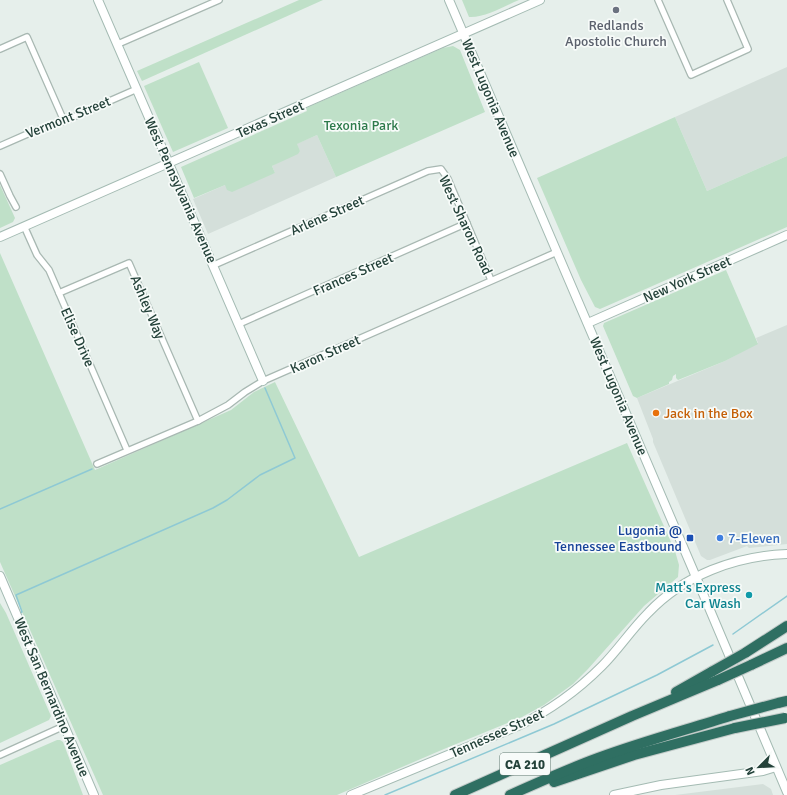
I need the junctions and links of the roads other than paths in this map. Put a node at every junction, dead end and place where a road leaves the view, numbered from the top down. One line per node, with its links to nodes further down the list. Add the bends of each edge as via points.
1 (98, 0): 8 (street, West Pennsylvania Avenue)
2 (219, 0): 8 (street)
3 (449, 0): 7 (street, West Lugonia Avenue)
4 (540, 0): 7 (street, Texas Street)
5 (658, 0): 6 (street, via 690,75 748,50)
6 (727, 0)
7 (464, 33): 13 (street, Texas Street); 21 (street, West Lugonia Avenue)
8 (118, 44): 10 (street, West Pennsylvania Avenue)
9 (0, 49): 11 (street, via 26,37)
10 (137, 89): 11 (street, Vermont Street); 13 (street, West Pennsylvania Avenue)
11 (64, 121): 12 (street, Vermont Street)
12 (0, 146)
13 (169, 163): 18 (street, Texas Street); 22 (street, West Pennsylvania Avenue)
14 (441, 170): 17 (street, West Sharon Road, via 448,179); 22 (street, Arlene Street, via 428,171)
15 (0, 174): 16 (street)
16 (16, 207)
17 (467, 223): 23 (street, West Sharon Road); 26 (street, Frances Street)
18 (24, 226): 20 (street, Texas Street); 24 (street, Elise Drive, via 34,251 49,270)
19 (787, 235): 25 (street, New York Street)
20 (0, 237)
21 (557, 252): 23 (street, Karon Street); 25 (street, West Lugonia Avenue)
22 (214, 265): 26 (street, West Pennsylvania Avenue)
23 (492, 280): 27 (street, Karon Street)
24 (59, 293): 28 (street, Ashley Way, via 129,263); 29 (street, Elise Drive)
25 (588, 323): 33 (street, West Lugonia Avenue)
26 (239, 324): 27 (street, West Pennsylvania Avenue)
27 (263, 381): 28 (street, Karon Street, via 228,405)
28 (198, 421): 29 (street, Karon Street)
29 (127, 450): 30 (street, Karon Street)
30 (97, 464)
31 (787, 554): 33 (street, Tennessee Street, via 745,559)
32 (0, 576): 39 (street, West San Bernardino Avenue)
33 (696, 577): 41 (street, West Lugonia Avenue); 44 (street, Tennessee Street, via 656,606 585,683 538,717)
34 (787, 626): 37 (highway, bridge, via 745,653)
35 (787, 648): 37 (highway, bridge)
36 (783, 702): 46 (highway, bridge, via 631,746)
37 (632, 716): 45 (highway, CA 210)
38 (786, 718): 47 (highway, bridge, via 735,728 634,755)
39 (64, 726): 40 (street); 43 (street, West San Bernardino Avenue)
40 (0, 755)
41 (776, 767): 42 (street, West Lugonia Avenue); 48 (street)
42 (787, 792)
43 (94, 795)
44 (351, 795)
45 (454, 795)
46 (510, 795)
47 (516, 795)
48 (614, 795)

